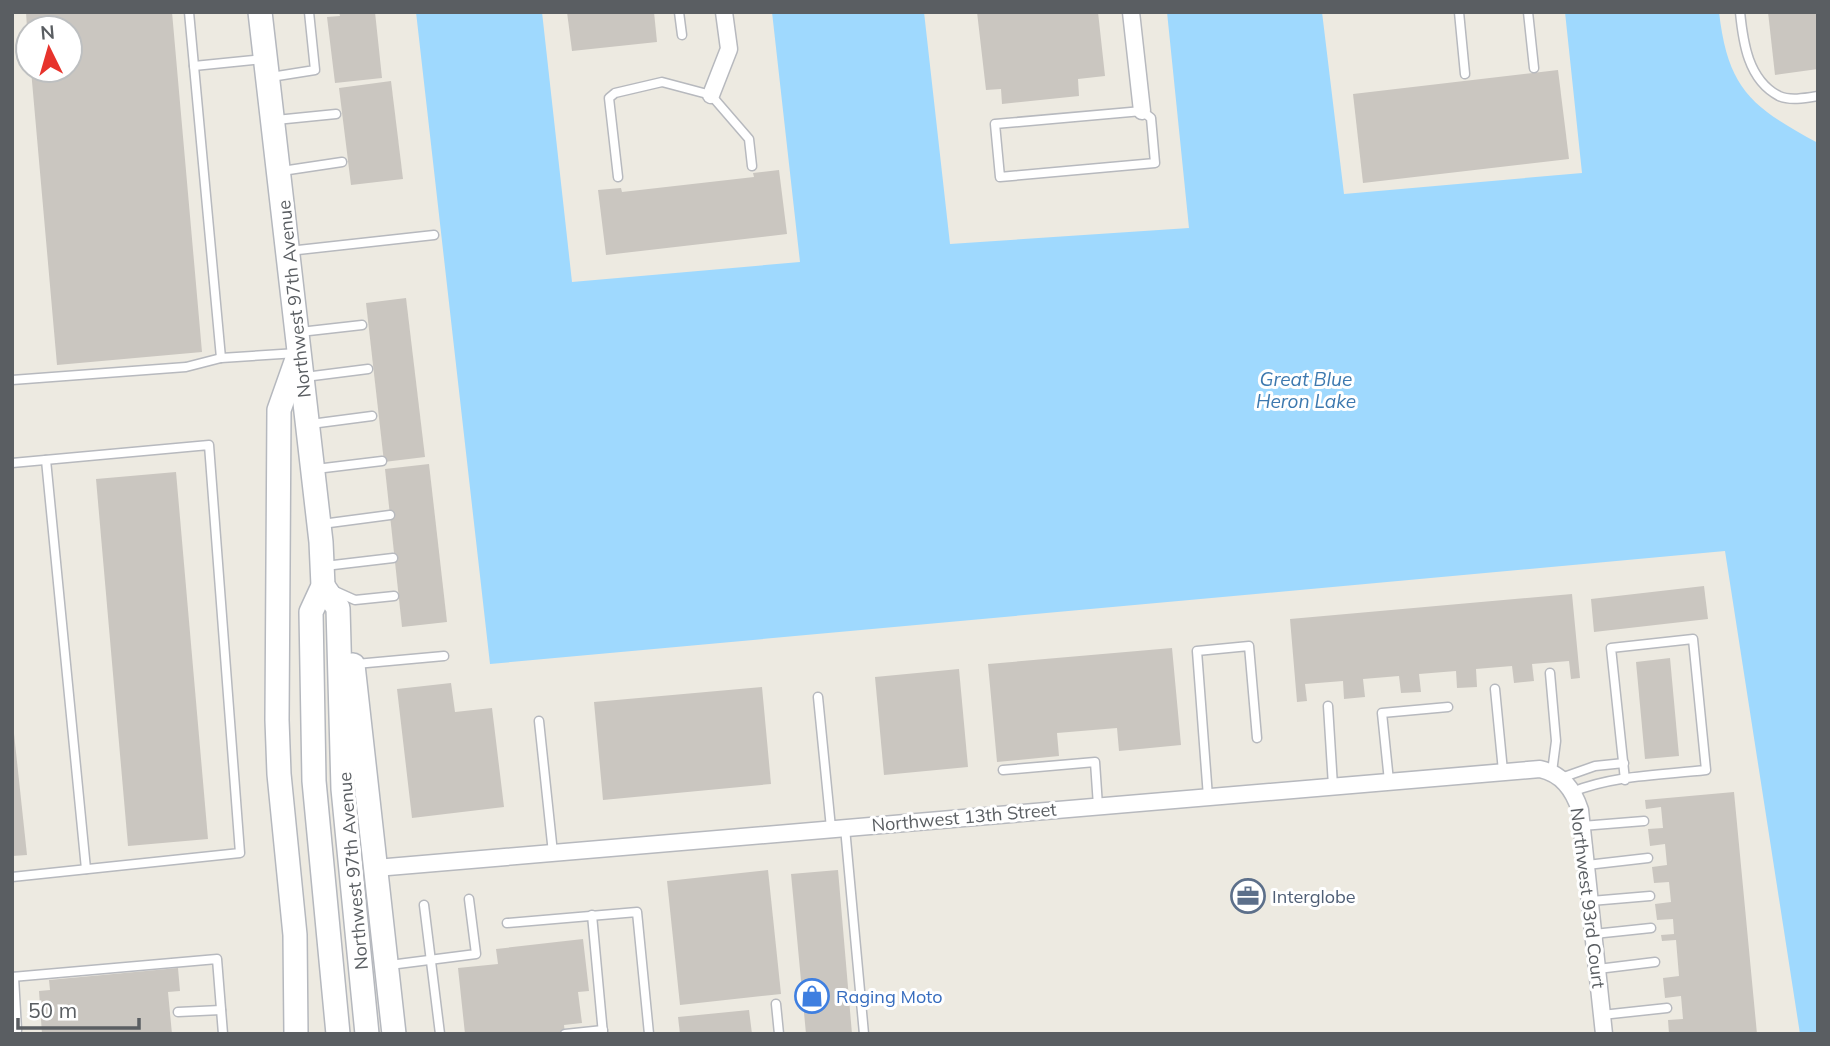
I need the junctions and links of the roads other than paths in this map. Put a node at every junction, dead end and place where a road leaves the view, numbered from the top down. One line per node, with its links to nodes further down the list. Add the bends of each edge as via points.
1 (189, 12): 11 (lane)
2 (309, 12): 12 (lane, via 316,70)
3 (679, 12): 10 (lane)
4 (724, 12): 15 (street, via 729,49)
5 (1131, 12): 17 (street)
6 (1459, 12): 14 (lane)
7 (1528, 12): 13 (lane)
8 (1740, 12): 16 (lane, via 1746,56 1770,89 1793,99)
9 (263, 13): 12 (street, Northwest 97th Avenue)
10 (682, 35)
11 (194, 66): 12 (lane); 28 (lane)
12 (267, 68): 19 (street, Northwest 97th Avenue)
13 (1534, 68)
14 (1465, 74)
15 (711, 95): 21 (lane, via 749,139); 23 (lane, via 662,82 609,98)
16 (1818, 96)
17 (1142, 111): 17 (lane, via 995,124 1000,177 1155,163 1151,118)
18 (336, 114): 19 (lane)
19 (273, 120): 22 (street, Northwest 97th Avenue)
20 (342, 162): 22 (lane)
21 (752, 166)
22 (279, 171): 25 (street, Northwest 97th Avenue)
23 (618, 177)
24 (434, 235): 25 (lane)
25 (289, 251): 27 (street, Northwest 97th Avenue)
26 (362, 325): 27 (lane)
27 (299, 343): 28 (lane); 30 (street, Northwest 97th Avenue); 93 (street, via 279,410 278,747 296,942)
28 (221, 358): 31 (lane, via 186,367)
29 (368, 369): 30 (lane)
30 (303, 377): 33 (street, Northwest 97th Avenue)
31 (12, 380)
32 (372, 416): 33 (lane)
33 (308, 424): 37 (street, Northwest 97th Avenue)
34 (46, 460): 36 (lane); 70 (lane); 70 (lane, via 209,445 240,853)
35 (382, 461): 37 (lane)
36 (12, 463)
37 (313, 470): 39 (street, Northwest 97th Avenue)
38 (390, 515): 39 (lane)
39 (319, 524): 41 (street, Northwest 97th Avenue)
40 (393, 558): 41 (lane)
41 (323, 576): 42 (lane, via 355,600); 43 (street, Northwest 97th Avenue, via 338,608); 94 (street, Northwest 97th Avenue, via 311,612 314,762)
42 (394, 596)
43 (339, 638): 45 (street); 95 (street, Northwest 97th Avenue, via 344,799)
44 (443, 656): 45 (lane)
45 (353, 664): 69 (street)
46 (1550, 673): 56 (lane)
47 (1495, 689): 55 (lane)
48 (818, 697): 65 (lane)
49 (1328, 706): 59 (lane)
50 (1448, 707): 58 (lane, via 1382,713)
51 (539, 721): 66 (lane)
52 (1257, 738): 61 (lane, via 1249,646 1197,651)
53 (1624, 763): 56 (lane); 57 (lane); 57 (lane, via 1611,649 1693,639 1706,769)
54 (1003, 770): 62 (lane, via 1095,762)
55 (1503, 771): 56 (street, Northwest 13th Street); 58 (street, Northwest 13th Street)
56 (1557, 775): 60 (street, Northwest 93rd Court)
57 (1625, 779): 60 (lane, via 1596,782)
58 (1389, 781): 59 (street, Northwest 13th Street)
59 (1333, 786): 61 (street, Northwest 13th Street)
60 (1572, 792): 64 (street, Northwest 93rd Court)
61 (1208, 797): 62 (street, Northwest 13th Street)
62 (1098, 807): 65 (street, Northwest 13th Street)
63 (1644, 821): 64 (lane)
64 (1582, 826): 68 (street, Northwest 93rd Court)
65 (838, 827): 66 (street, Northwest 13th Street); 101 (lane)
66 (554, 853): 69 (street, Northwest 13th Street)
67 (1648, 858): 68 (lane)
68 (1587, 865): 74 (street, Northwest 93rd Court)
69 (376, 868): 82 (street)
70 (86, 869): 71 (lane)
71 (12, 877)
72 (1650, 896): 74 (lane)
73 (470, 899): 80 (lane, via 476,954)
74 (1591, 901): 79 (street, Northwest 93rd Court)
75 (424, 905): 80 (lane)
76 (592, 915): 77 (lane); 91 (lane); 99 (lane, via 637,912)
77 (507, 923)
78 (1651, 928): 79 (lane)
79 (1594, 934): 83 (street, Northwest 93rd Court)
80 (431, 961): 82 (lane); 97 (lane)
81 (1655, 962): 83 (lane)
82 (387, 966): 96 (street)
83 (1598, 969): 89 (street, Northwest 93rd Court)
84 (13, 977): 87 (lane, via 217,959); 90 (lane, via 17,1030)
85 (776, 1004): 100 (lane)
86 (1667, 1008): 89 (lane)
87 (221, 1010): 88 (lane); 92 (lane)
88 (178, 1012)
89 (1602, 1015): 102 (street, Northwest 93rd Court)
90 (12, 1031)
91 (603, 1032): 98 (lane)
92 (223, 1034)
93 (296, 1034)
94 (338, 1034)
95 (367, 1034)
96 (394, 1034)
97 (440, 1034)
98 (565, 1034)
99 (649, 1034)
100 (779, 1034)
101 (864, 1034)
102 (1604, 1034)

